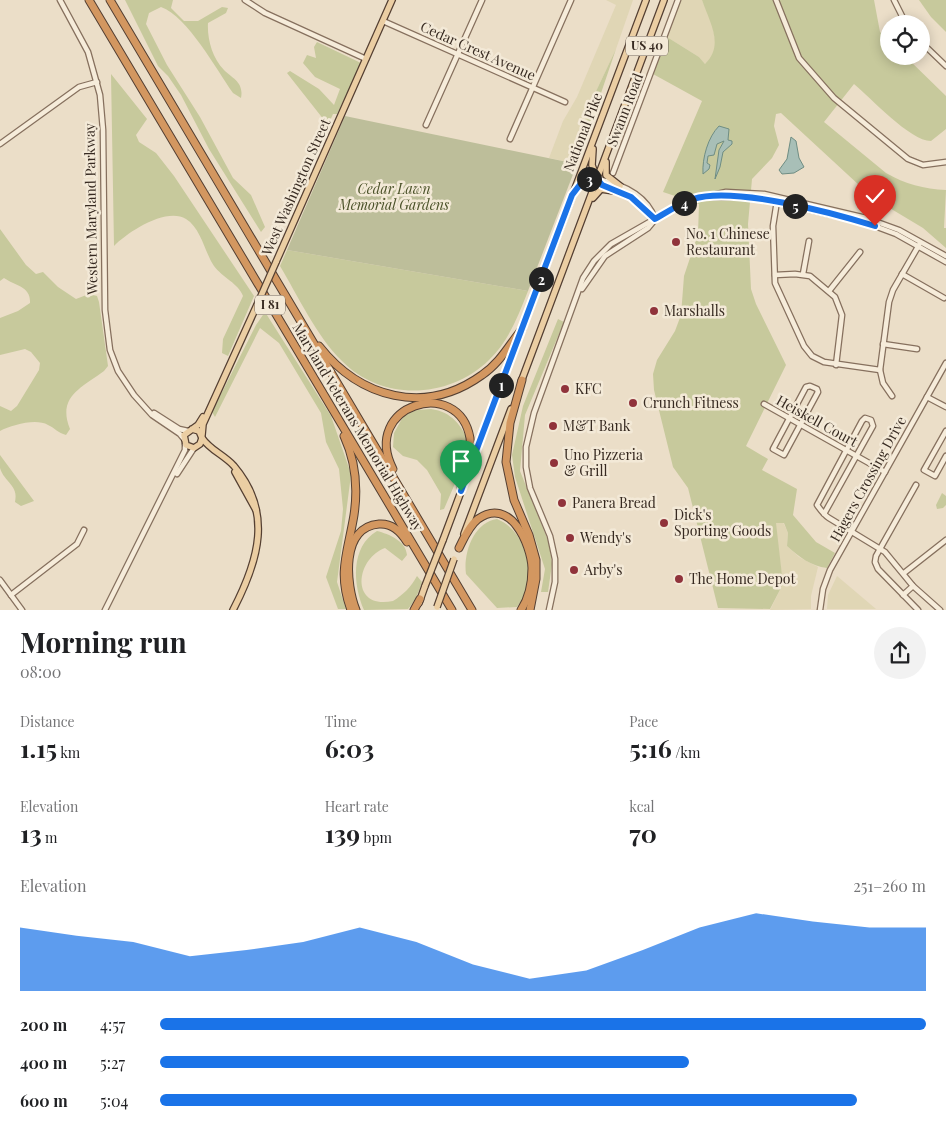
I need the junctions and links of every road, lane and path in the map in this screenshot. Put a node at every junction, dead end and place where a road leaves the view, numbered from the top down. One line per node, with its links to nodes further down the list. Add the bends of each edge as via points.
1 (60, 0): 19 (street, Western Maryland Parkway, via 82,38)
2 (88, 0): 58 (highway, Maryland Veterans Memorial Highway / I 81)
3 (110, 0): 45 (highway, Maryland Veterans Memorial Highway / I 81)
4 (245, 0): 17 (street, via 265,13)
5 (392, 0): 14 (main road, West Washington Street)
6 (482, 0): 16 (street)
7 (571, 0): 20 (street)
8 (646, 0): 22 (main road, National Pike / US 40)
9 (664, 0): 26 (main road, US 40)
10 (678, 0): 28 (street, Swann Road)
11 (776, 0): 27 (street, via 799,58 834,98 908,159 923,164)
12 (894, 0): 13 (street)
13 (902, 15)
14 (383, 21): 16 (street, Cedar Crest Avenue); 17 (main road, West Washington Street)
15 (930, 51): 18 (street)
16 (458, 54): 20 (street, Cedar Crest Avenue); 23 (street)
17 (366, 59): 57 (main road, West Washington Street, bridge)
18 (946, 66)
19 (97, 82): 25 (street, via 79,87); 63 (street, Western Maryland Parkway, via 103,130 107,337 123,378)
20 (532, 88): 21 (street, Cedar Crest Avenue); 24 (street)
21 (565, 102)
22 (608, 102): 29 (main road, via 592,153); 32 (main road, National Pike / US 40)
23 (426, 125)
24 (510, 139)
25 (0, 144)
26 (608, 150): 29 (main road, US 40); 30 (main road, via 605,171)
27 (946, 162)
28 (613, 173)
29 (597, 179): 30 (street); 31 (street); 32 (main road, via 582,182); 46 (main road, US 40)
30 (620, 186): 35 (street, via 641,196)
31 (614, 191): 34 (street, via 631,197); 46 (main road, via 601,189 595,194)
32 (572, 195): 50 (main road, National Pike / US 40)
33 (778, 200): 35 (street, via 753,197 695,199); 38 (street, via 875,226); 44 (street, via 773,226)
34 (645, 210): 35 (street); 36 (street, via 644,221)
35 (655, 219): 36 (street); 48 (street, via 648,228 597,264)
36 (638, 228): 48 (street, via 611,244 594,261 583,278)
37 (809, 241): 42 (street)
38 (919, 244): 40 (street); 41 (street); 43 (street)
39 (860, 252): 47 (street)
40 (946, 256)
41 (946, 262)
42 (803, 274): 44 (street); 47 (street)
43 (902, 274): 49 (street); 51 (street, via 890,296)
44 (774, 275): 54 (street, via 778,293 808,352 818,360)
45 (277, 282): 50 (highway, via 318,343 343,372 368,388 395,396 437,395 468,384 492,367); 81 (highway, Maryland Veterans Memorial Highway / I 81)
46 (556, 290): 56 (main road, US 40)
47 (829, 291): 54 (street, via 838,302 842,316)
48 (578, 297): 106 (street, via 534,413 526,446 530,488 550,536 555,558 555,582)
49 (944, 298)
50 (522, 329): 77 (main road, National Pike / US 40)
51 (883, 344): 52 (street); 55 (street)
52 (917, 349)
53 (946, 363): 60 (street, Hagers Crossing Drive)
54 (836, 365): 55 (street)
55 (880, 370): 59 (street, via 883,383)
56 (522, 380): 84 (main road, US 40); 105 (highway, via 510,423 506,462 514,500 536,560)
57 (221, 384): 66 (main road, West Washington Street, via 200,422); 68 (main road, West Washington Street, via 202,427)
58 (322, 391): 89 (highway, Maryland Veterans Memorial Highway / I 81); 98 (highway, via 350,450 356,476 356,504 343,575)
59 (892, 396)
60 (927, 397): 62 (street); 74 (street, Hagers Crossing Drive)
61 (764, 404): 64 (street, Heiskell Court)
62 (946, 407)
63 (150, 412): 66 (street, Western Maryland Parkway, via 183,430); 69 (street, Western Maryland Parkway, via 162,424 180,434)
64 (789, 418): 65 (street, Heiskell Court); 65 (street, via 773,449 784,455); 65 (street, via 806,387 812,386 818,392)
65 (801, 425): 71 (street, Heiskell Court)
66 (190, 430): 68 (main road); 69 (main road, West Washington Street)
67 (946, 431): 73 (street, via 924,470 935,476)
68 (202, 436): 70 (main road, West Washington Street); 78 (main road, via 243,476 252,492)
69 (184, 442): 70 (main road); 76 (street, via 185,450)
70 (195, 448): 76 (street); 78 (main road, via 206,448 229,466)
71 (846, 449): 72 (street, Heiskell Court); 72 (street, via 862,421 865,418 871,420 873,426); 79 (street, via 816,503)
72 (857, 456): 74 (street, Heiskell Court); 79 (street)
73 (946, 456)
74 (885, 472): 82 (street, Hagers Crossing Drive)
75 (916, 485): 85 (street)
76 (168, 488): 96 (street)
77 (461, 491): 81 (highway, via 470,441 462,419 450,409 435,404 419,404 405,410 390,427 386,440 387,454); 93 (main road, National Pike / US 40, bridge)
78 (256, 510): 97 (main road, via 256,557)
79 (824, 514): 82 (street)
80 (84, 530): 91 (street, via 77,544)
81 (424, 530): 86 (highway, Maryland Veterans Memorial Highway / I 81)
82 (852, 532): 85 (street); 107 (street, Hagers Crossing Drive, via 826,580)
83 (946, 540): 87 (street)
84 (458, 548): 94 (main road, US 40, bridge); 104 (highway, via 472,525 482,517 500,514 512,520 523,536 531,560 530,588)
85 (880, 548): 87 (street); 92 (street, via 876,566)
86 (444, 562): 102 (highway, Maryland Veterans Memorial Highway / I 81); 103 (highway)
87 (904, 573): 90 (street)
88 (0, 580): 91 (street)
89 (439, 586): 99 (highway, via 399,532 388,525 376,525 359,534 350,556 349,585); 101 (highway, Maryland Veterans Memorial Highway / I 81)
90 (913, 586): 92 (street); 109 (street)
91 (11, 595): 95 (street)
92 (902, 595): 108 (street)
93 (420, 600): 100 (highway)
94 (436, 608)
95 (22, 610)
96 (105, 610)
97 (233, 610)
98 (351, 610)
99 (356, 610)
100 (415, 610)
101 (452, 610)
102 (472, 610)
103 (478, 610)
104 (521, 610)
105 (530, 610)
106 (549, 610)
107 (820, 610)
108 (918, 610)
109 (940, 610)

